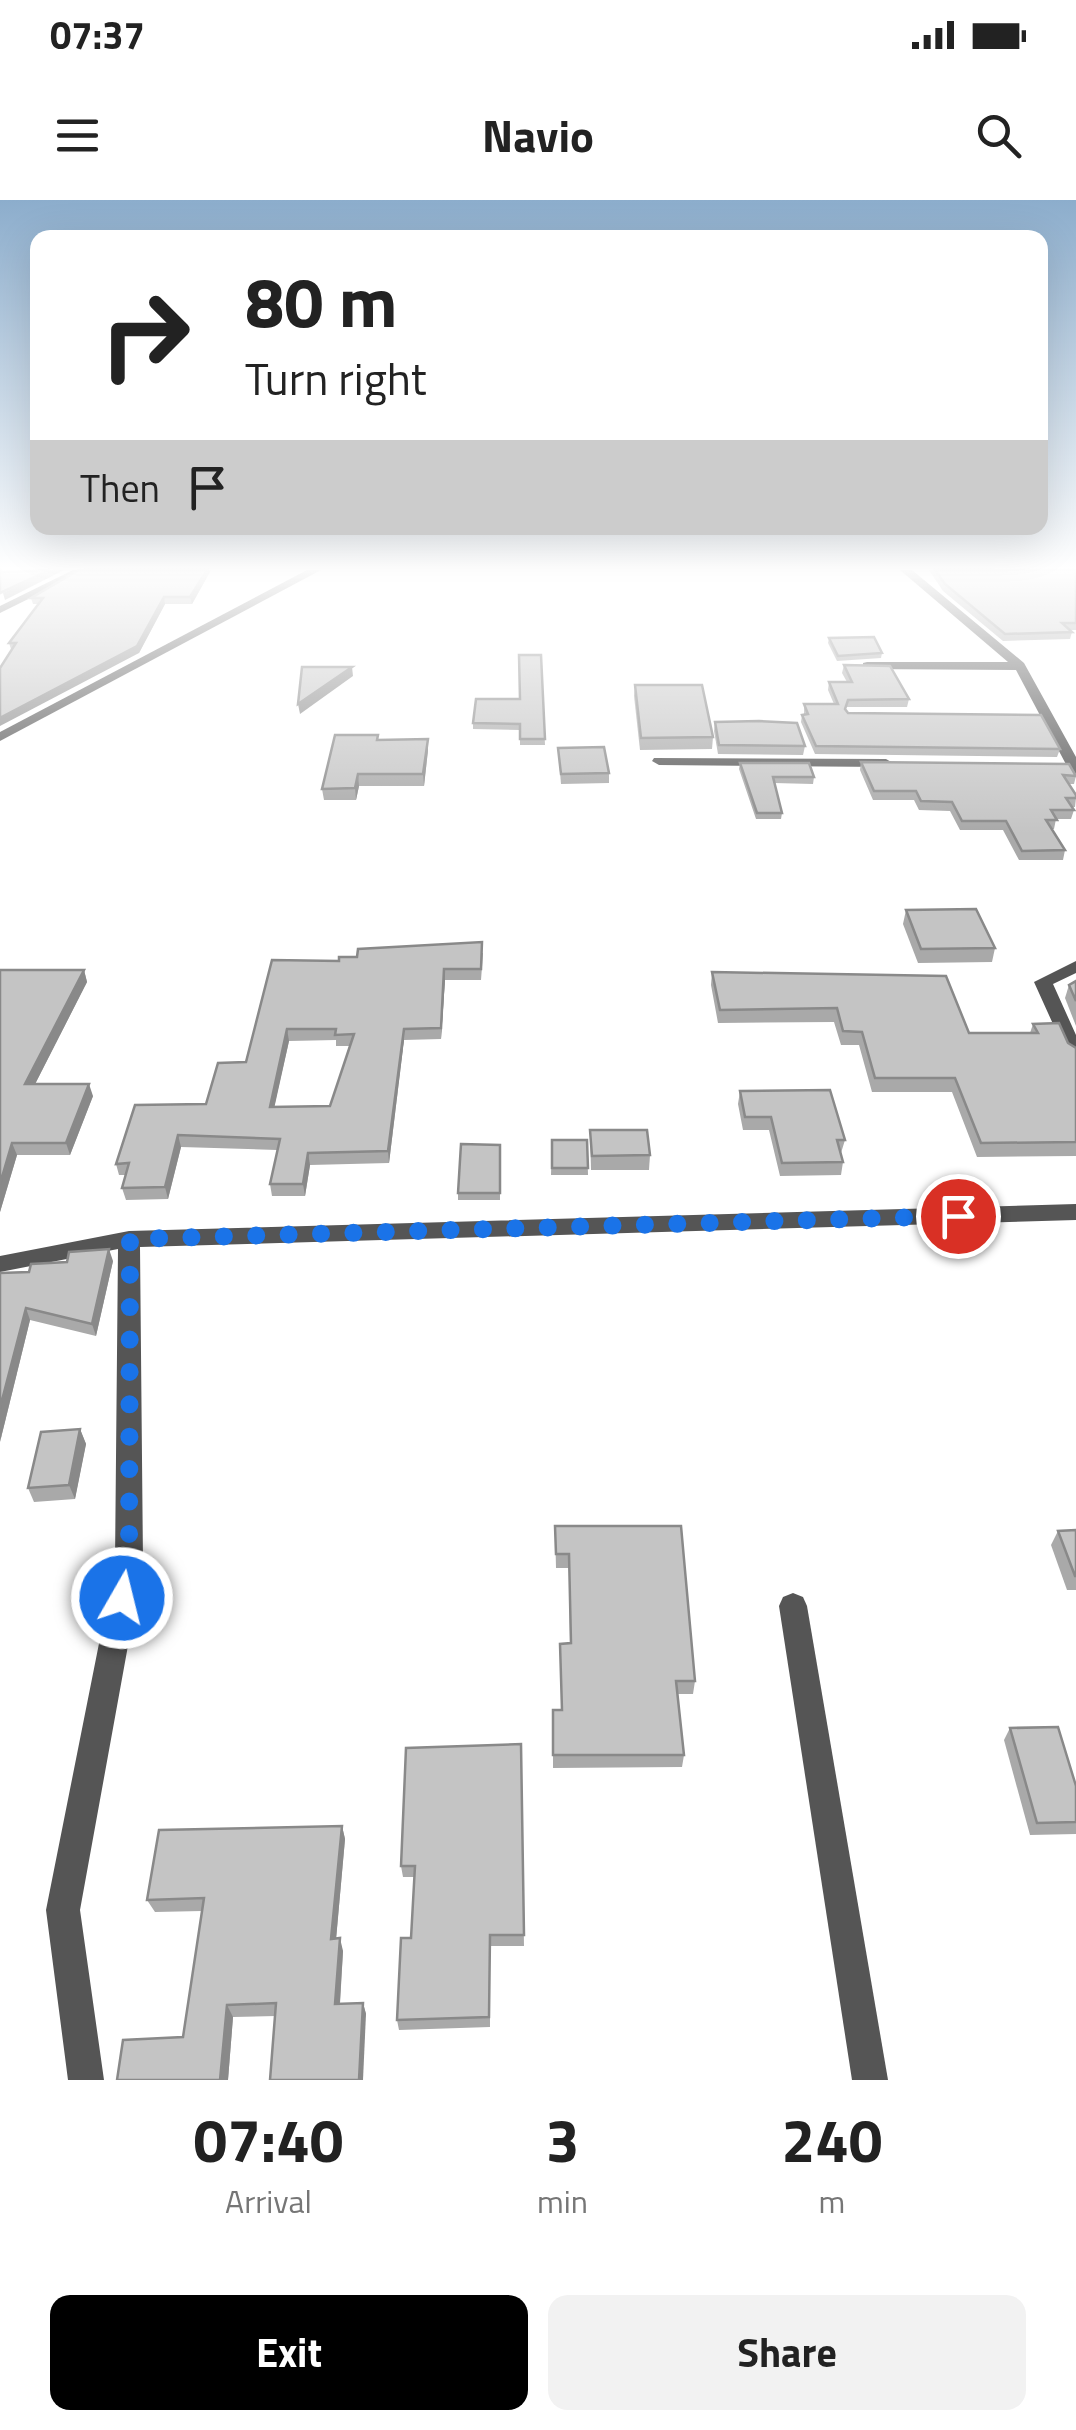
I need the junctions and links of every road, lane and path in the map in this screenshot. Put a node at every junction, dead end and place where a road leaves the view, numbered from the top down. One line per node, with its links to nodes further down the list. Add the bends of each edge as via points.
1 (151, 658): 7 (street)
2 (1010, 658): 4 (street)
3 (844, 666): 4 (street)
4 (1020, 666): 6 (street)
5 (1027, 715): 6 (street)
6 (1046, 715): 11 (street)
7 (0, 738)
8 (659, 761): 9 (street)
9 (896, 763)
10 (1054, 764): 11 (street)
11 (1075, 767)
12 (1076, 966): 13 (street, via 1043,982)
13 (1076, 1055)
14 (1076, 1212): 15 (street)
15 (130, 1239): 16 (street); 18 (street, via 129,1564 63,1910)
16 (0, 1264)
17 (792, 1606): 19 (street)
18 (86, 2080)
19 (870, 2080)

